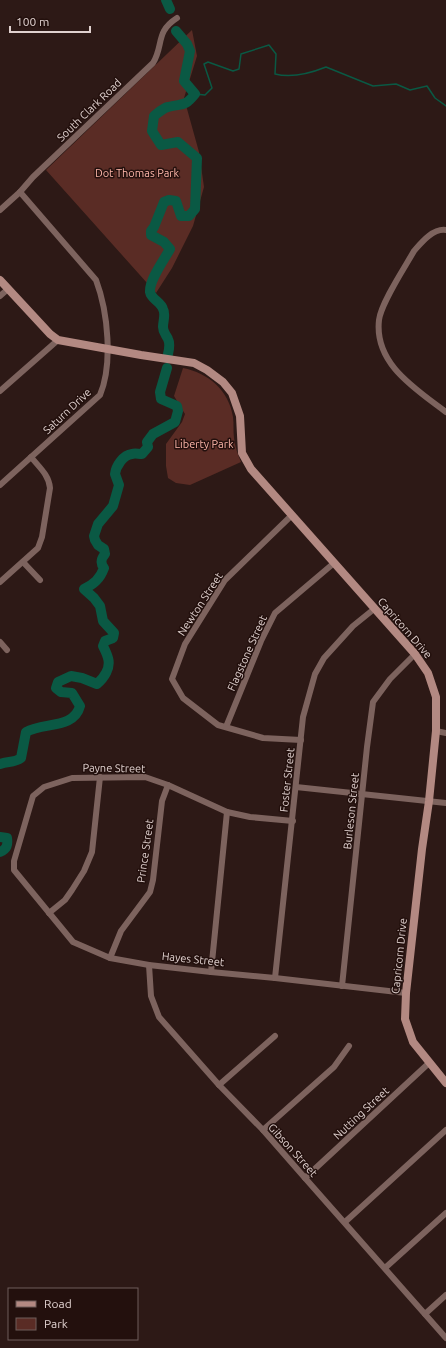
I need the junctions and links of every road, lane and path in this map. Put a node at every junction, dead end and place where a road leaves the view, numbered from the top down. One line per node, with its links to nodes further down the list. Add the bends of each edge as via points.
1 (177, 18): 2 (street, South Clark Road, via 162,32 157,57 153,63)
2 (20, 192): 3 (street, South Clark Road); 9 (street, Saturn Drive, via 96,280 102,294)
3 (0, 210)
4 (446, 230): 11 (street, via 433,233 414,251 384,306 379,319 379,333 382,348 389,362 409,384)
5 (0, 280): 6 (street)
6 (8, 289): 7 (street); 8 (street)
7 (0, 296)
8 (58, 340): 9 (street, Capricorn Drive); 10 (street)
9 (109, 349): 12 (street, Saturn Drive, via 104,386 100,395); 14 (street, Capricorn Drive, via 194,363 223,382 232,393 240,416 242,453 251,469)
10 (0, 391)
11 (446, 412)
12 (31, 457): 13 (street, Saturn Drive); 15 (street, via 45,473 50,488 42,537 38,548)
13 (0, 485)
14 (292, 515): 16 (street, Capricorn Drive); 23 (street, Newton Street, via 225,580 185,644 172,679 183,698 218,725)
15 (24, 562): 17 (street); 18 (street)
16 (334, 563): 19 (street, Capricorn Drive); 23 (street, Flagstone Street, via 275,614 261,641)
17 (40, 580)
18 (0, 582)
19 (374, 609): 22 (street, Capricorn Drive); 26 (street, Foster Street, via 353,626 324,658 315,674 303,717)
20 (0, 642): 21 (street)
21 (7, 650)
22 (415, 654): 24 (street, Capricorn Drive, via 428,673 436,697); 30 (street, Burleson Street, via 373,702)
23 (226, 727): 26 (street, via 263,738)
24 (436, 731): 25 (street); 31 (street, Capricorn Drive)
25 (446, 733)
26 (301, 740): 29 (street, Foster Street)
27 (100, 777): 28 (street, Payne Street, via 145,777); 35 (street, Payne Street, via 72,778 44,787 34,796 14,861); 36 (street, via 92,852 84,871 65,900)
28 (168, 784): 33 (street, Payne Street); 37 (street, Prince Street, via 162,801 150,892 121,930)
29 (296, 786): 30 (street); 34 (street, Foster Street)
30 (363, 793): 31 (street); 41 (street, Burleson Street)
31 (429, 801): 32 (street); 42 (street, Capricorn Drive)
32 (446, 803)
33 (227, 812): 34 (street, Payne Street); 39 (street)
34 (293, 821): 40 (street, Foster Street)
35 (14, 870): 36 (street, Hayes Street)
36 (49, 913): 37 (street, Hayes Street, via 73,942)
37 (110, 958): 38 (street, Hayes Street)
38 (150, 965): 39 (street, Hayes Street); 47 (street, Gibson Street, via 151,996 159,1017)
39 (211, 972): 40 (street, Hayes Street)
40 (276, 978): 41 (street, Hayes Street)
41 (342, 986): 42 (street, Hayes Street)
42 (406, 992): 45 (street, Capricorn Drive, via 405,1019 413,1042)
43 (275, 1036): 47 (street)
44 (350, 1046): 48 (street, via 334,1067)
45 (429, 1063): 46 (street, Capricorn Drive); 50 (street, Nutting Street)
46 (446, 1083)
47 (219, 1085): 48 (street, Gibson Street)
48 (263, 1130): 50 (street, Gibson Street)
49 (446, 1130): 52 (street)
50 (305, 1178): 52 (street, Gibson Street)
51 (446, 1213): 53 (street)
52 (345, 1222): 53 (street, Gibson Street)
53 (385, 1268): 55 (street, Gibson Street)
54 (446, 1295): 55 (street)
55 (425, 1314): 56 (street, Gibson Street)
56 (446, 1338)

